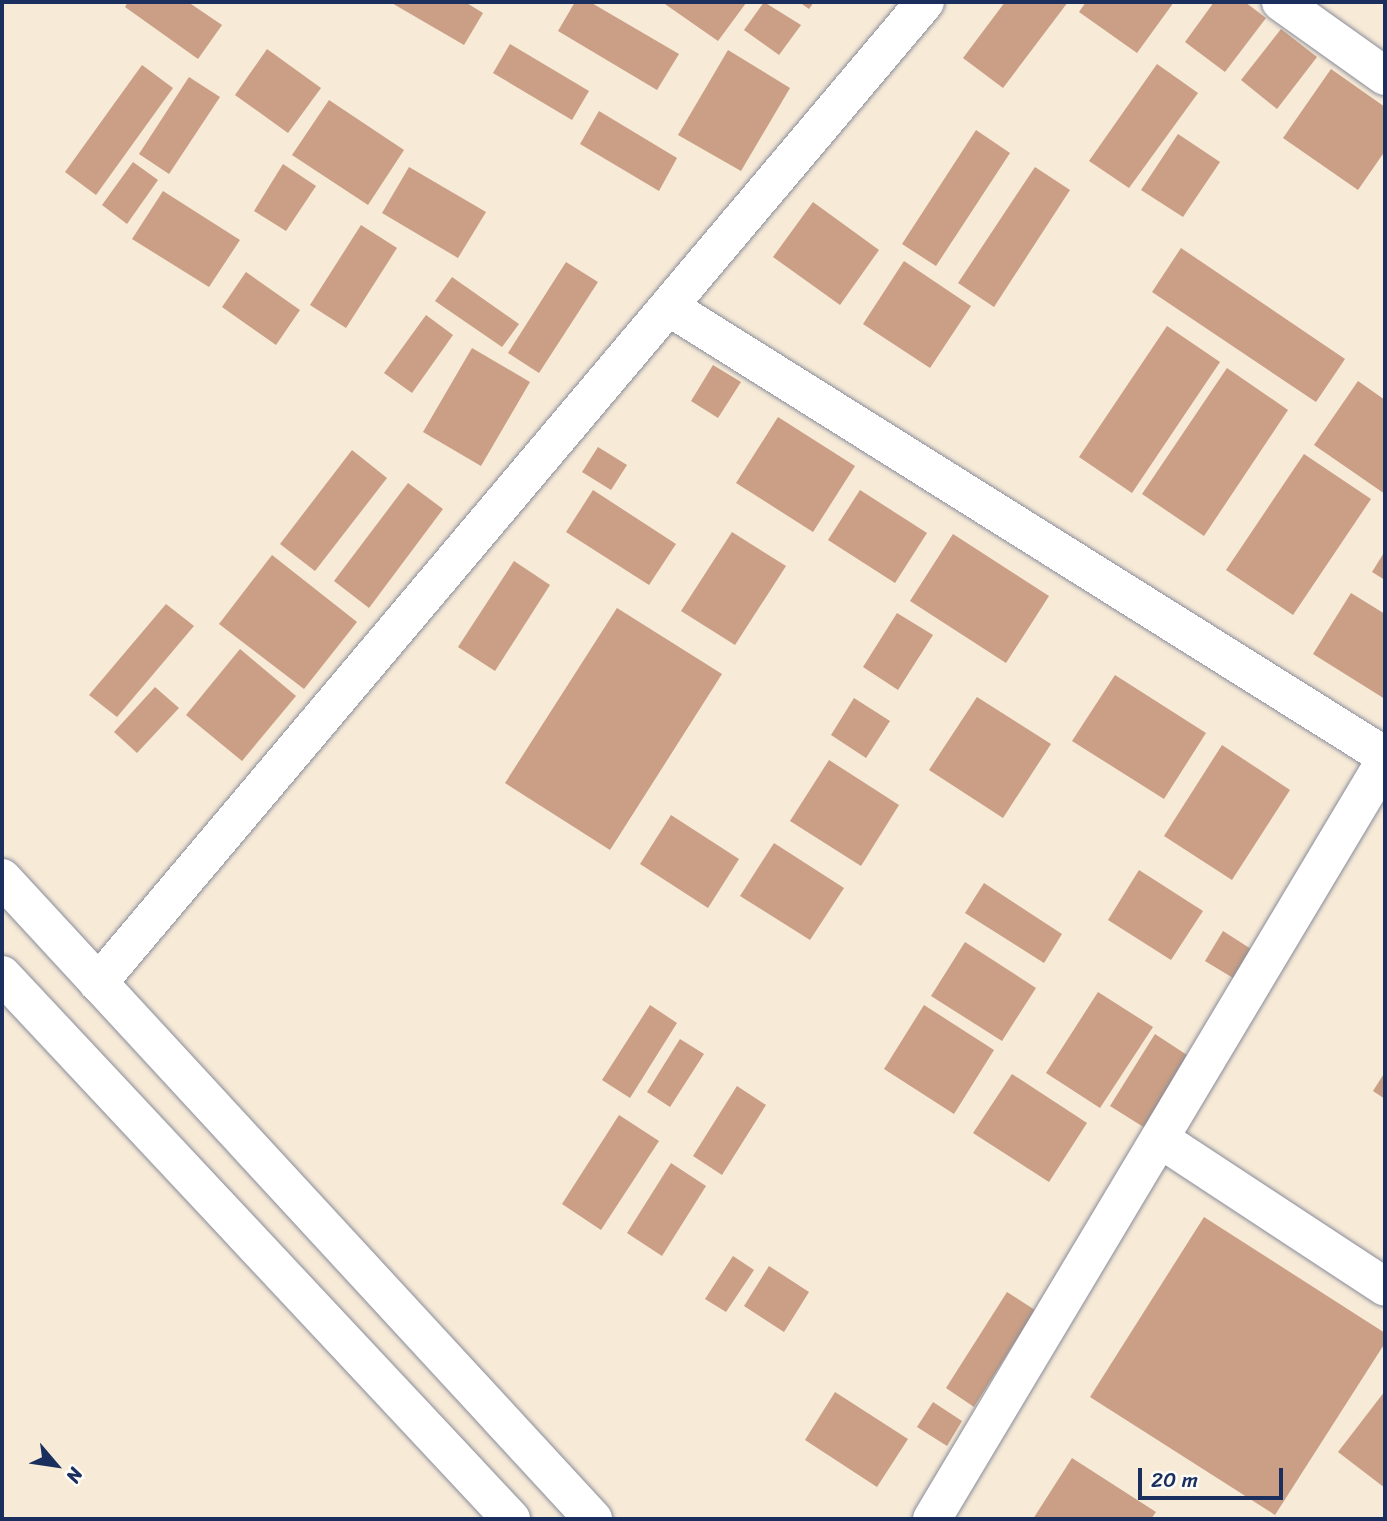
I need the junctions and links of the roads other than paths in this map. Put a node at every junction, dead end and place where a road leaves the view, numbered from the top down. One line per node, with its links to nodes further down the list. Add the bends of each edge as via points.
1 (925, 2): 4 (main road)
2 (1281, 2): 3 (main road)
3 (1385, 76)
4 (669, 307): 5 (main road); 8 (main road)
5 (1385, 759): 9 (main road)
6 (2, 878): 8 (main road)
7 (2, 975): 11 (main road)
8 (98, 983): 12 (main road)
9 (1160, 1139): 10 (main road); 13 (main road)
10 (1385, 1287)
11 (510, 1519)
12 (593, 1519)
13 (932, 1519)

